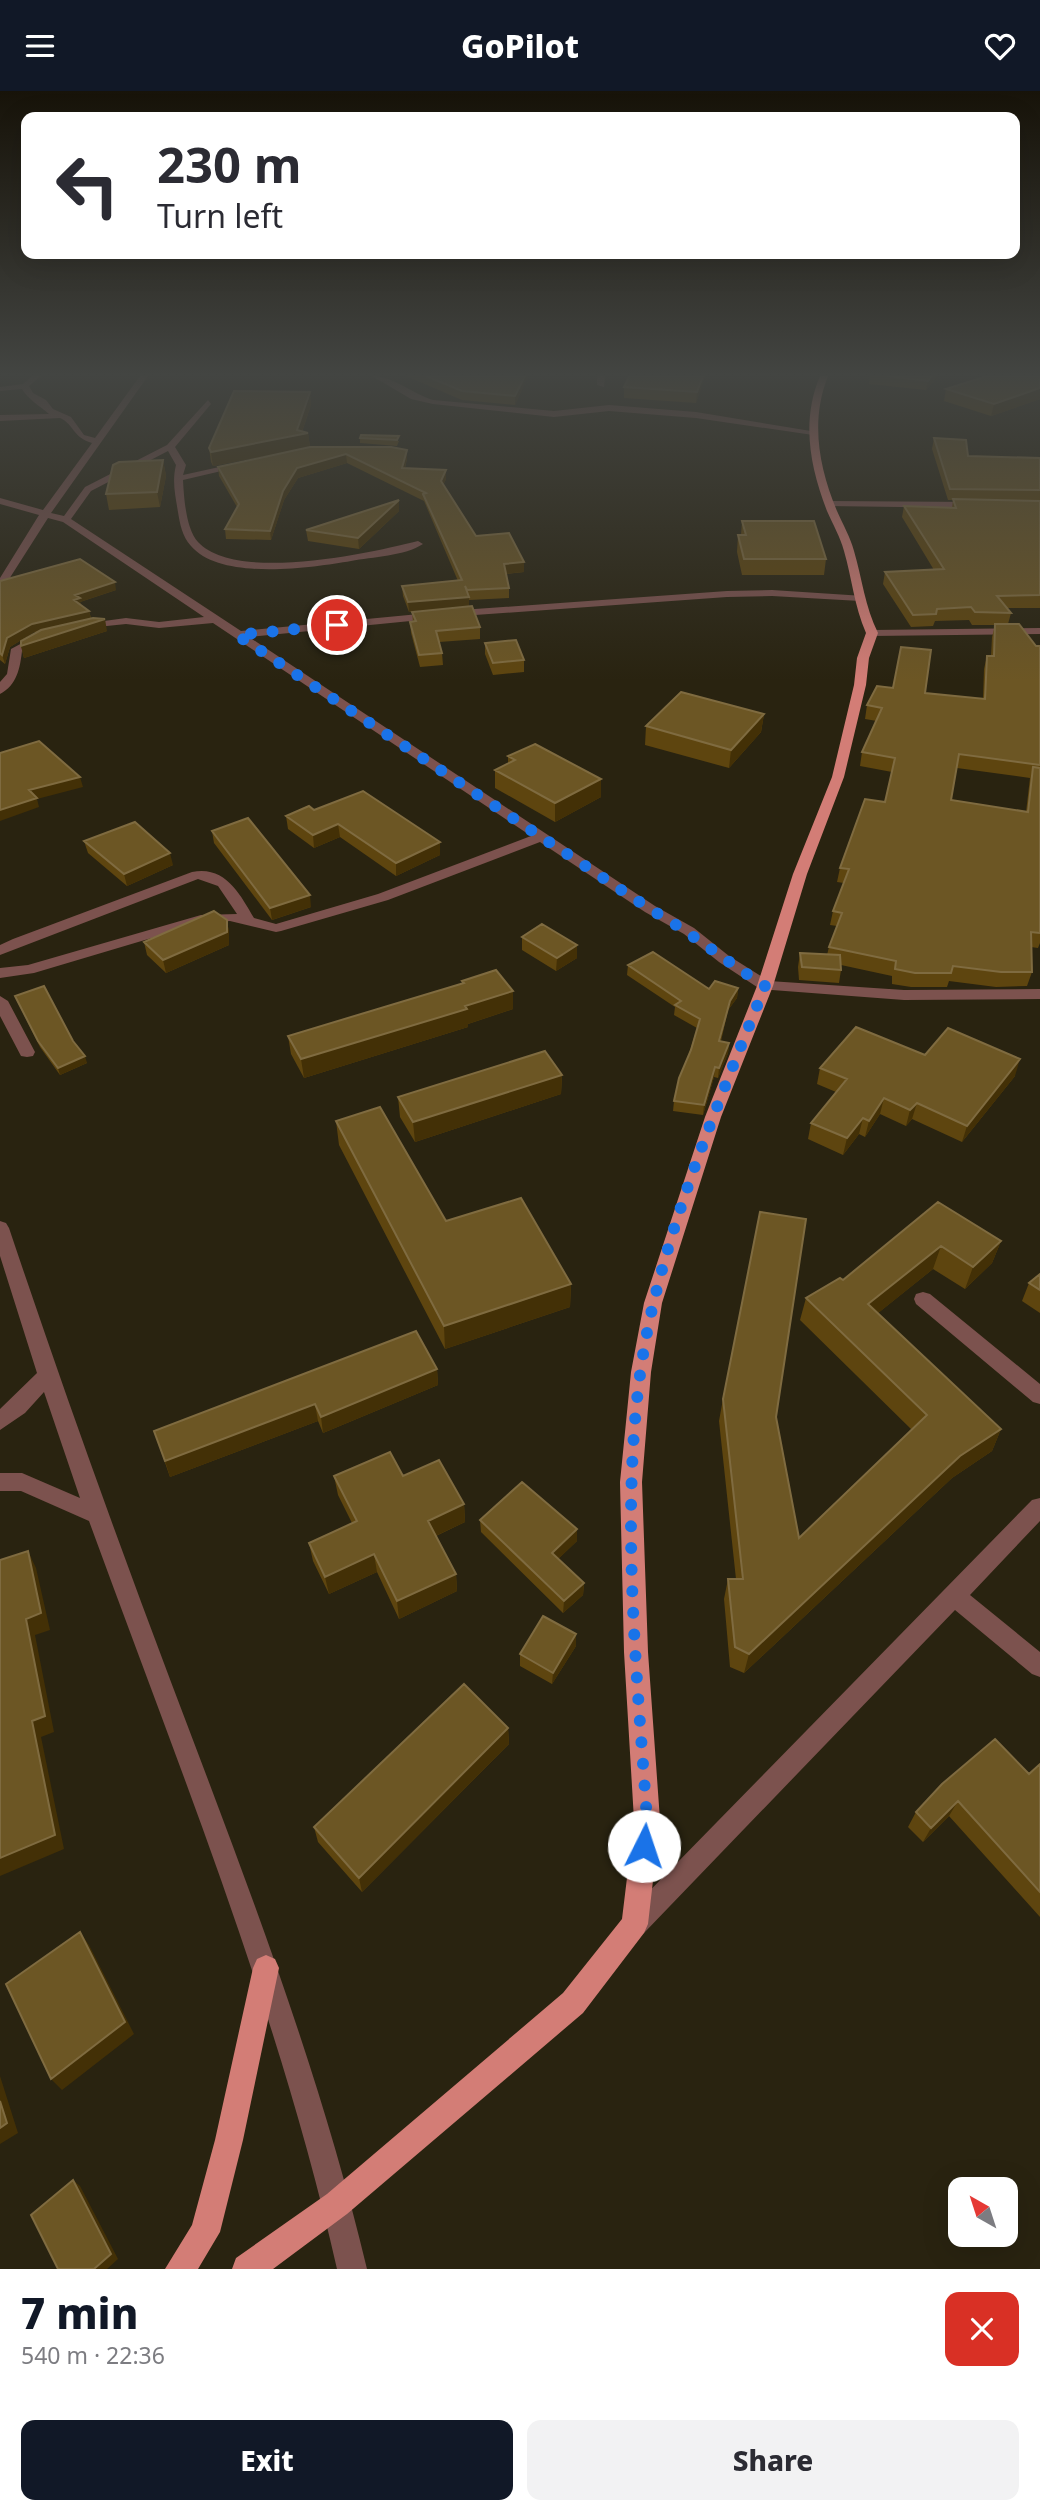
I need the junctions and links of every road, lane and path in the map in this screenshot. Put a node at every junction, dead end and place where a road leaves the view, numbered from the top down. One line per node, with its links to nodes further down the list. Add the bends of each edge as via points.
1 (73, 478): 9 (street)
2 (110, 478): 10 (street, via 88,489)
3 (183, 478): 5 (street)
4 (823, 478): 7 (main road)
5 (177, 479): 11 (street, via 188,533 215,558 308,565)
6 (0, 501): 9 (street)
7 (830, 504): 8 (street); 13 (main road, via 846,541)
8 (988, 505)
9 (46, 514): 10 (street); 12 (street)
10 (66, 520): 14 (street)
11 (418, 544)
12 (0, 585)
13 (860, 598): 17 (main road, via 862,615); 19 (street, via 714,595)
14 (215, 619): 15 (street, via 159,625 126,621); 19 (street)
15 (73, 629)
16 (1040, 631): 17 (street)
17 (872, 633): 25 (main road, via 838,776 800,874)
18 (50, 635): 20 (street, via 17,649 13,674)
19 (237, 635): 21 (street)
20 (0, 690)
21 (542, 836): 22 (street, via 383,897 276,927); 25 (street)
22 (247, 919): 23 (street, via 227,885 217,877 197,875); 24 (street, via 201,919 29,970)
23 (0, 951)
24 (0, 973)
25 (765, 986): 26 (street, via 904,995); 39 (main road, via 671,1238 640,1372 631,1482 647,1820)
26 (1040, 994)
27 (0, 1001): 28 (street)
28 (27, 1052)
29 (0, 1228): 31 (street)
30 (923, 1299): 32 (street)
31 (48, 1375): 33 (street); 36 (street)
32 (1040, 1396)
33 (0, 1421)
34 (0, 1482): 36 (street, via 22,1482)
35 (1040, 1507): 37 (street)
36 (97, 1515): 40 (street)
37 (953, 1595): 38 (street); 39 (street)
38 (1040, 1666)
39 (635, 1924): 41 (main road, via 573,2003)
40 (266, 1968): 41 (street); 42 (main road, via 205,2232)
41 (337, 2204): 43 (main road); 44 (street)
42 (180, 2269)
43 (247, 2269)
44 (352, 2269)

